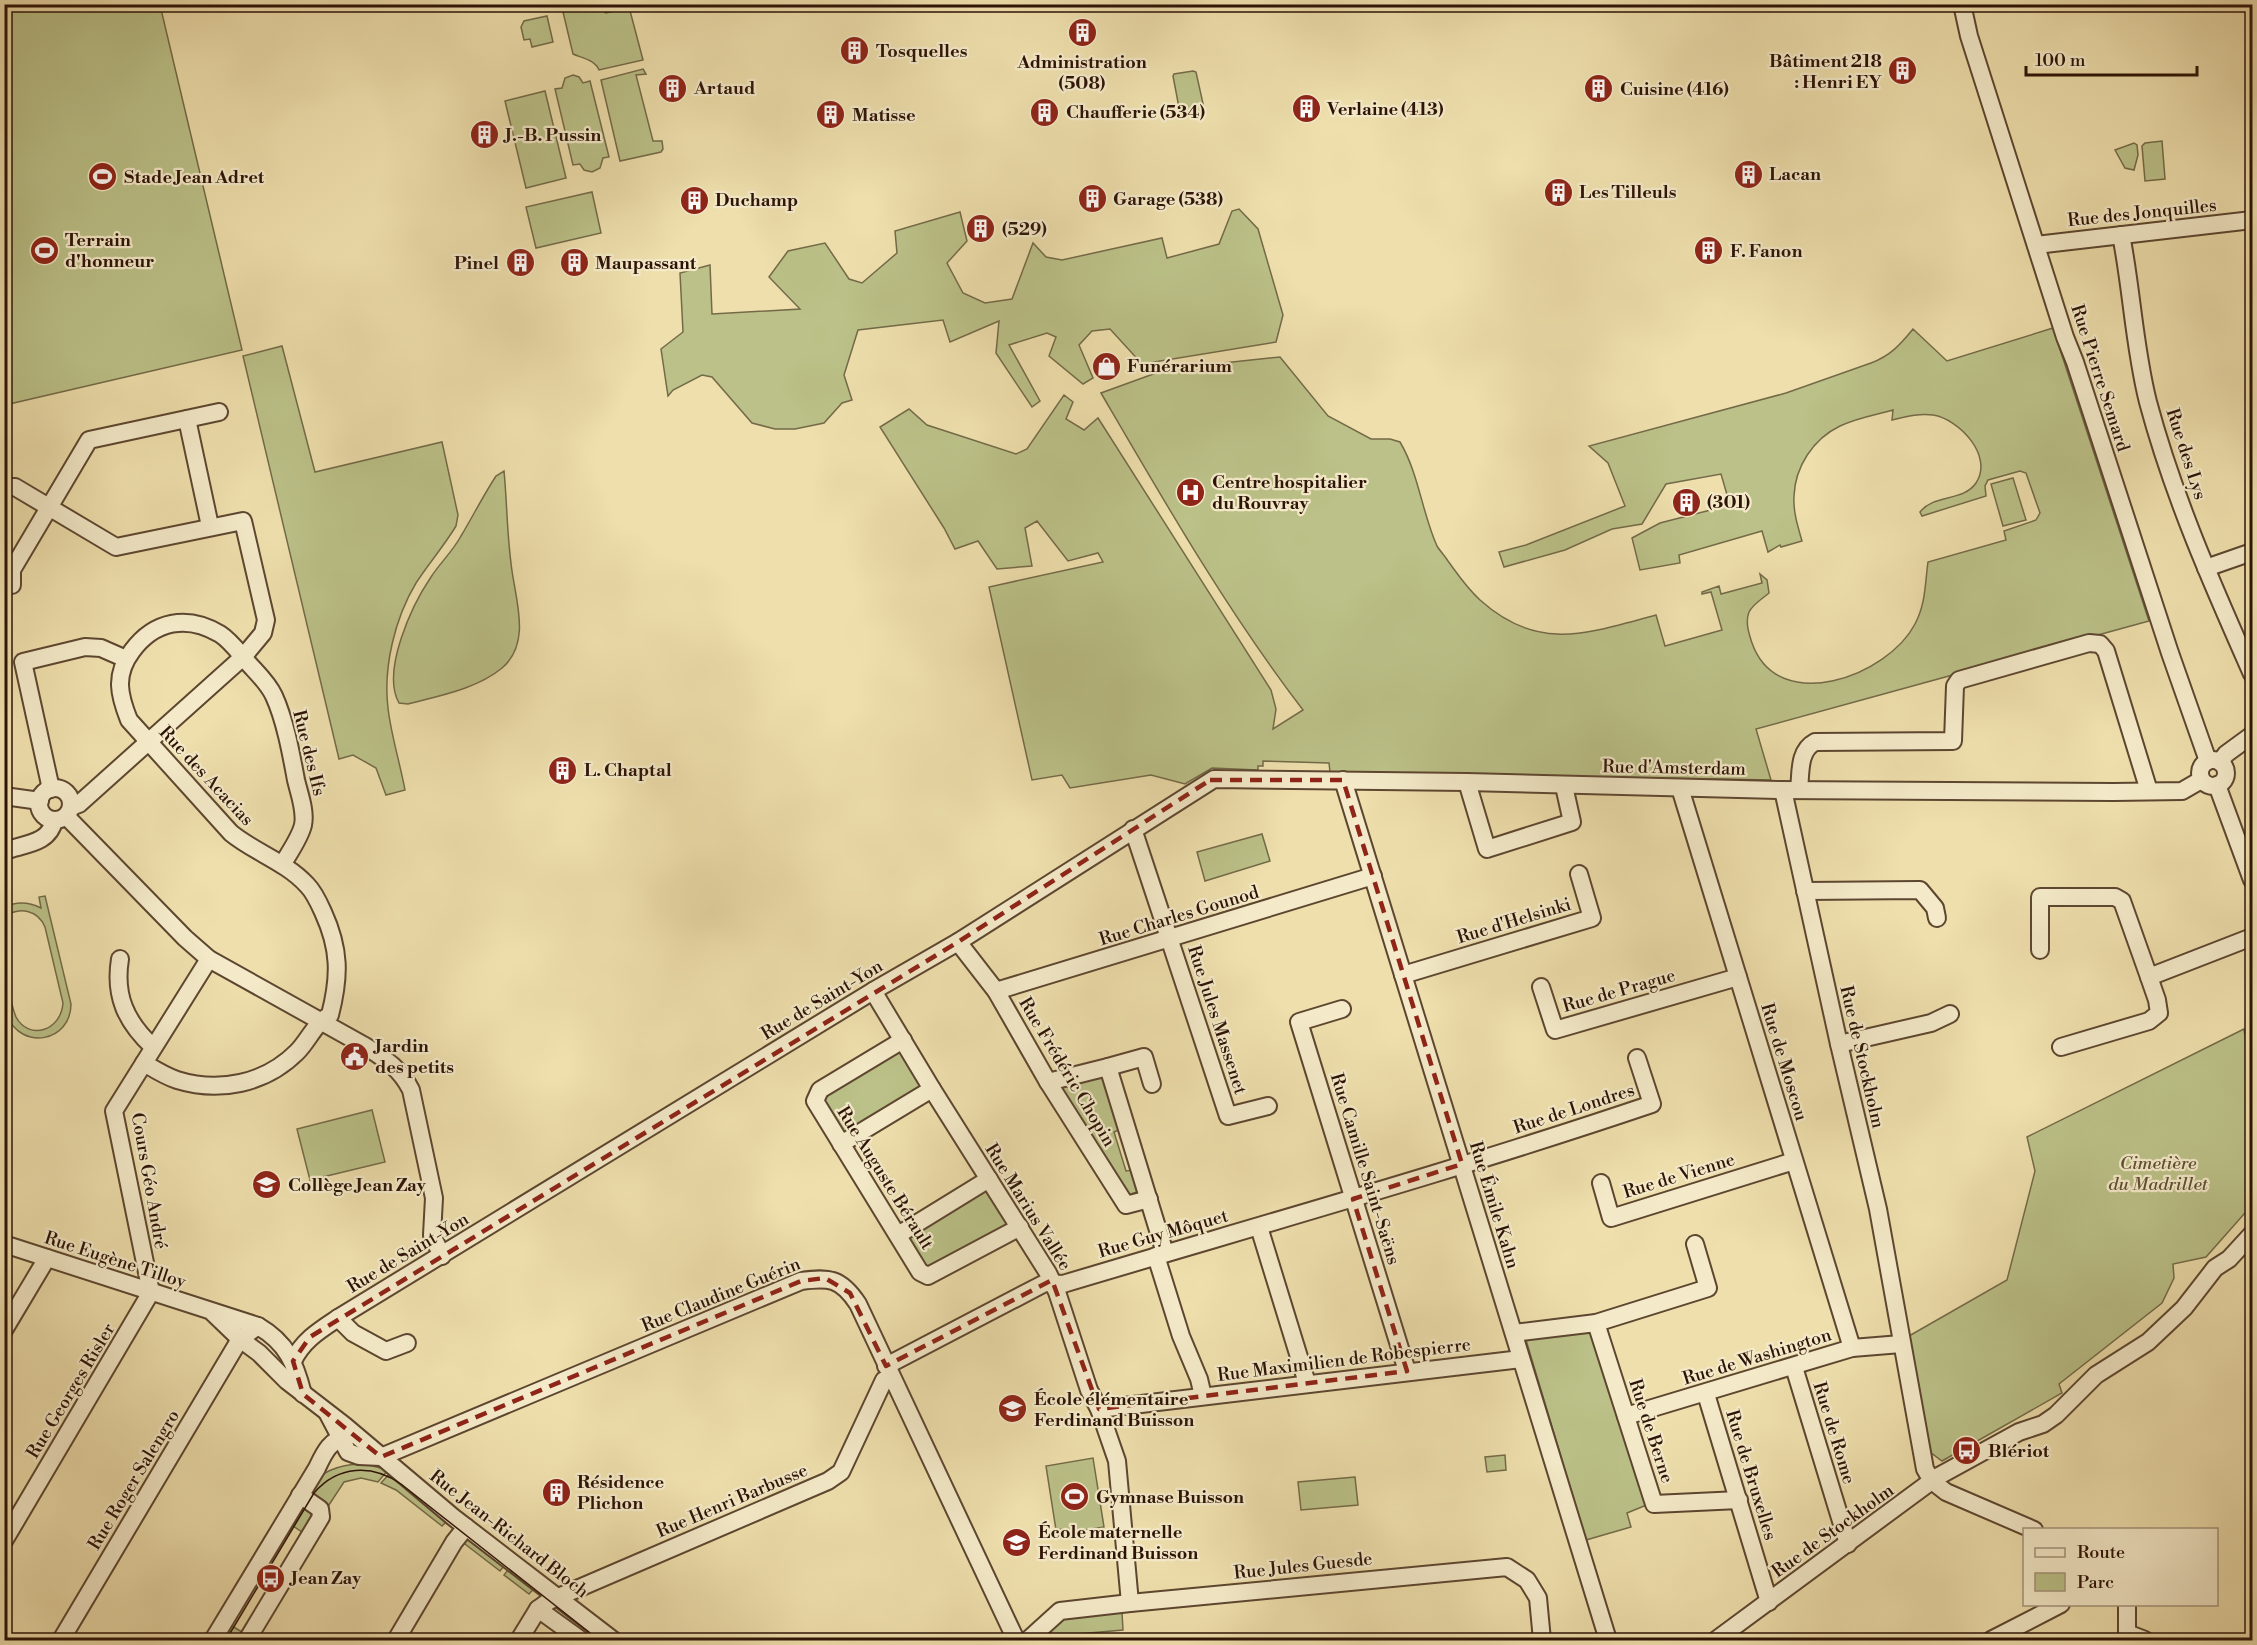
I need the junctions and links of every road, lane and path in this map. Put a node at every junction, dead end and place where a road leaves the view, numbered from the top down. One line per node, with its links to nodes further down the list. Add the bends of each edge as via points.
1 (1962, 4): 4 (street, Rue Pierre Semard)
2 (2253, 220): 3 (street, Rue des Jonquilles)
3 (2121, 235): 4 (street, Rue des Jonquilles); 11 (street, Rue des Lys, via 2135,341 2149,402)
4 (2036, 245): 19 (street, Rue Pierre Semard, via 2170,653)
5 (219, 412): 6 (street)
6 (187, 419): 8 (street, via 89,441); 9 (street)
7 (4, 487): 8 (street, via 15,487)
8 (50, 507): 9 (street, via 116,547); 12 (street, via 12,570)
9 (210, 526): 14 (street, via 243,520 266,621 263,633)
10 (2253, 552): 11 (street)
11 (2206, 568): 13 (street, Rue des Lys)
12 (12, 585)
13 (2245, 637): 16 (street, Rue des Lys)
14 (243, 657): 15 (street, Rue des Acacias, via 221,635 186,622 165,625 142,637); 18 (street); 32 (street, Rue des Ifs, via 274,696 303,813 303,825)
15 (126, 659): 18 (street, Rue des Acacias, via 119,696 129,720); 27 (street, via 101,648 85,647 23,662)
16 (2253, 675)
17 (2253, 735): 19 (street)
18 (148, 743): 29 (street); 32 (street, Rue des Acacias, via 231,833)
19 (2214, 761): 22 (street, via 2200,770); 22 (street, via 2225,773 2223,781)
20 (1343, 780): 21 (street, Rue d'Amsterdam); 30 (street, Rue de Saint-Yon, via 1214,779); 34 (street, Rue Émile Kahn)
21 (1467, 782): 23 (street, Rue d'Amsterdam); 23 (street, via 1486,849 1572,822)
22 (2209, 782): 26 (street, via 2182,791); 35 (street)
23 (1564, 786): 24 (street, Rue d'Amsterdam)
24 (1680, 788): 25 (street, Rue d'Amsterdam); 45 (street, Rue de Moscou)
25 (1791, 790): 26 (street); 26 (street, Rue de Stockholm, via 1803,754 1815,742 1953,741 1955,686 1959,680 2100,644 2106,651); 36 (street, Rue de Stockholm)
26 (2149, 791)
27 (46, 795): 28 (street); 29 (street, via 40,806 44,816); 29 (street, via 62,790 66,793 69,797)
28 (4, 796)
29 (63, 814): 31 (street, via 44,839); 43 (street)
30 (1133, 829): 39 (street, Rue Jules Massenet); 40 (street, Rue de Saint-Yon)
31 (7, 850)
32 (282, 866): 52 (street, Rue des Acacias, via 307,884 333,936 337,989 330,1015)
33 (1579, 874): 44 (street, Rue d'Helsinki, via 1592,918)
34 (1373, 876): 39 (street, Rue Charles Gounod); 44 (street, Rue Émile Kahn)
35 (2253, 880)
36 (1805, 891): 37 (street, via 1920,890 1935,908); 54 (street, Rue de Stockholm)
37 (1936, 918)
38 (2253, 936): 46 (street)
39 (1171, 939): 49 (street, Rue Charles Gounod); 63 (street, Rue Jules Massenet, via 1228,1116)
40 (958, 942): 48 (street, Rue de Saint-Yon); 49 (street, Rue Frédéric Chopin)
41 (2040, 950): 46 (street, via 2040,897 2115,897 2122,901)
42 (120, 958): 55 (street, via 117,978 127,1016)
43 (209, 959): 52 (street); 55 (street, Cours Géo André)
44 (1403, 975): 66 (street, Rue Émile Kahn)
45 (1738, 977): 47 (street, Rue de Prague, via 1555,1030); 65 (street, Rue de Moscou)
46 (2149, 977): 56 (street, via 2159,1013 2149,1021)
47 (1541, 987)
48 (873, 991): 53 (street, Rue Marius Vallée); 78 (street, Rue de Saint-Yon)
49 (996, 991): 60 (street, Rue Frédéric Chopin)
50 (1342, 1009): 70 (street, Rue Camille Saint-Saëns, via 1299,1022)
51 (1950, 1014): 54 (street, via 1931,1023)
52 (320, 1020): 58 (street, Rue des Acacias, via 283,1065 234,1085 202,1086 175,1080); 78 (street, via 387,1060 411,1090 434,1198 432,1235)
53 (903, 1040): 62 (street, Rue Marius Vallée); 64 (street, Rue Auguste Bérault, via 820,1090 815,1101)
54 (1839, 1044): 92 (street, Rue de Stockholm, via 1878,1209)
55 (153, 1047): 58 (street, Cours Géo André)
56 (2061, 1047)
57 (1637, 1058): 66 (street, Rue de Londres, via 1652,1104)
58 (144, 1063): 81 (street, Cours Géo André, via 114,1111)
59 (1108, 1067): 60 (street); 61 (street, via 1144,1057); 69 (street)
60 (1048, 1082): 69 (street, Rue Frédéric Chopin, via 1126,1205)
61 (1152, 1084)
62 (932, 1089): 64 (street); 67 (street, Rue Marius Vallée)
63 (1268, 1106)
64 (841, 1144): 74 (street, Rue Auguste Bérault)
65 (1794, 1161): 68 (street, Rue de Vienne, via 1611,1218); 93 (street, Rue de Moscou)
66 (1462, 1164): 70 (street, Rue Guy Môquet); 87 (street, Rue Émile Kahn)
67 (989, 1179): 71 (street, Rue Marius Vallée); 74 (street)
68 (1601, 1183)
69 (1149, 1199): 77 (street)
70 (1353, 1199): 72 (street, Rue Guy Môquet); 99 (street, Rue Camille Saint-Saëns)
71 (1020, 1227): 74 (street, Rue Auguste Bérault, via 928,1276 920,1272); 80 (street, Rue Marius Vallée)
72 (1259, 1227): 77 (street, Rue Guy Môquet); 100 (street)
73 (2253, 1234): 108 (street, via 2215,1268 2184,1308 2148,1342 2096,1375 2056,1415)
74 (898, 1235)
75 (4, 1244): 79 (street, Rue Eugène Tilloy)
76 (1695, 1244): 84 (street, via 1708,1288)
77 (1160, 1255): 80 (street, Rue Guy Môquet, via 1063,1284); 103 (street, via 1181,1336)
78 (442, 1256): 83 (street, Rue de Saint-Yon)
79 (47, 1258): 81 (street, Rue Eugène Tilloy); 86 (street)
80 (1053, 1283): 98 (street, Rue Guy Môquet, via 1025,1292); 104 (street, Rue Marius Vallée)
81 (151, 1292): 82 (street, Rue Eugène Tilloy); 113 (street, Rue Georges Risler)
82 (213, 1313): 85 (street, Rue Eugène Tilloy); 89 (street, Rue Eugène Tilloy)
83 (338, 1318): 88 (street, Rue de Saint-Yon); 91 (street, Rue de Saint-Yon, via 353,1333 386,1351)
84 (1596, 1323): 87 (street); 105 (street, Rue de Berne)
85 (258, 1326): 89 (street); 90 (street, Rue Eugène Tilloy)
86 (4, 1330)
87 (1514, 1333): 94 (street, Rue Émile Kahn)
88 (310, 1336): 90 (street, Rue de Saint-Yon); 95 (street, Rue de Saint-Yon)
89 (240, 1339): 96 (street, Rue Eugène Tilloy); 122 (street, Rue Roger Salengro)
90 (279, 1342): 95 (street, Rue Eugène Tilloy); 96 (street)
91 (407, 1343)
92 (1901, 1344): 93 (street, Rue de Washington); 108 (street, Rue de Stockholm, via 1925,1469)
93 (1852, 1348): 97 (street, Rue de Washington)
94 (1521, 1359): 99 (street, Rue Maximilien de Robespierre); 132 (street, Rue Émile Kahn)
95 (293, 1361): 96 (street); 101 (street, Rue Eugène Tilloy)
96 (269, 1363): 101 (street, Rue Eugène Tilloy)
97 (1794, 1367): 102 (street, Rue de Washington); 114 (street, Rue de Rome)
98 (888, 1371): 107 (street, Rue Claudine Guérin, via 850,1293 841,1284 825,1278 801,1281); 115 (street, Rue Henri Barbusse, via 841,1472 828,1481); 129 (street, Rue Claudine Guérin)
99 (1407, 1371): 100 (street, Rue Maximilien de Robespierre)
100 (1307, 1383): 103 (street, Rue Maximilien de Robespierre)
101 (303, 1394): 106 (street, Rue Eugène Tilloy, via 328,1414)
102 (1706, 1394): 105 (street, Rue de Washington); 110 (street, Rue de Bruxelles)
103 (1203, 1396): 104 (street, Rue Maximilien de Robespierre)
104 (1099, 1410): 117 (street, Rue Marius Vallée, via 1117,1461)
105 (1626, 1416): 110 (street, Rue de Berne, via 1654,1504)
106 (348, 1442): 107 (street, Rue Eugène Tilloy); 109 (street, via 330,1444)
107 (381, 1457): 112 (street, Rue Jean-Richard Bloch)
108 (1932, 1481): 111 (street, via 1946,1492); 114 (street, Rue de Stockholm)
109 (300, 1495): 123 (street); 124 (street, via 320,1509 321,1517)
110 (1739, 1500): 116 (street, Rue de Bruxelles)
111 (2029, 1528)
112 (461, 1534): 115 (street, Rue Jean-Richard Bloch); 125 (street)
113 (4, 1541)
114 (1848, 1544): 116 (street, Rue de Stockholm)
115 (556, 1597): 120 (street, Rue Henri Barbusse); 128 (street, Rue Jean-Richard Bloch)
116 (1769, 1602): 133 (street, Rue de Stockholm)
117 (1130, 1603): 130 (street, Rue Jules Guesde, via 1060,1611); 131 (street, Rue Jules Guesde, via 1507,1567 1527,1580 1538,1598)
118 (2059, 1606): 134 (street)
119 (2127, 1606): 121 (street)
120 (538, 1609): 126 (street); 127 (street)
121 (2127, 1637): 135 (street)
122 (61, 1641)
123 (213, 1641)
124 (247, 1641)
125 (396, 1641)
126 (519, 1641)
127 (581, 1641)
128 (613, 1641)
129 (1016, 1641)
130 (1028, 1641)
131 (1542, 1641)
132 (1608, 1641)
133 (1716, 1641)
134 (1991, 1641)
135 (2145, 1641)

